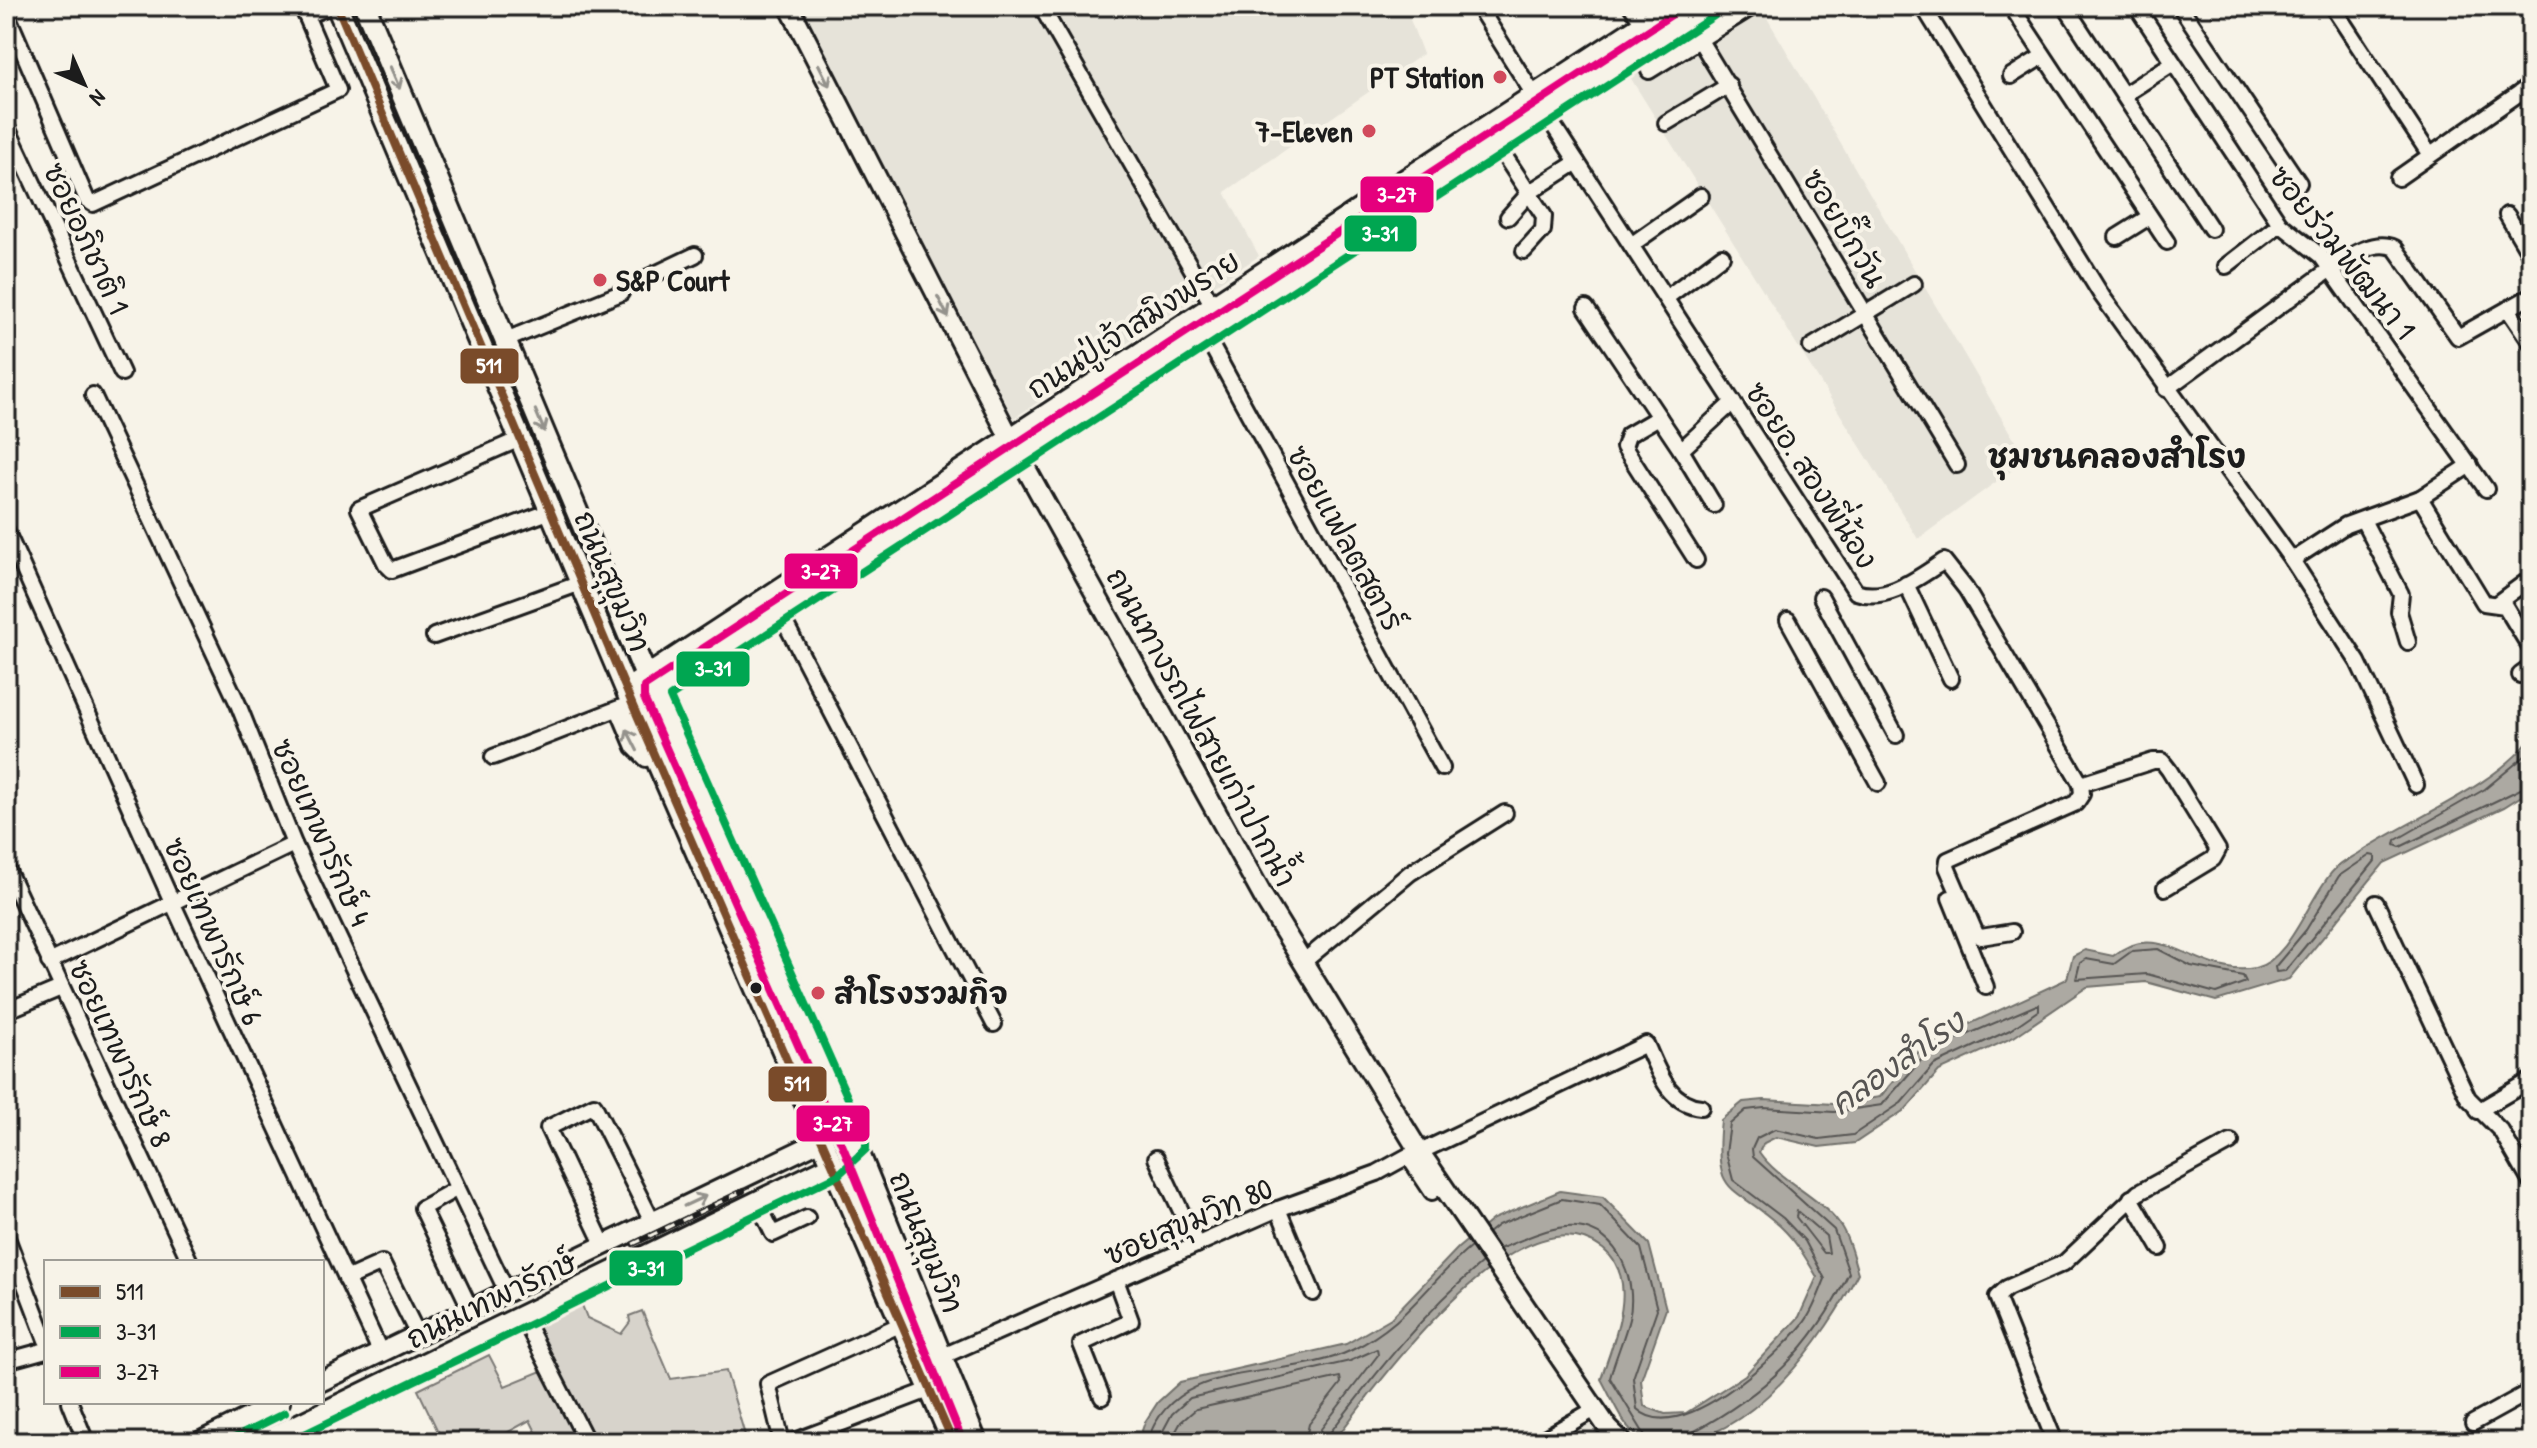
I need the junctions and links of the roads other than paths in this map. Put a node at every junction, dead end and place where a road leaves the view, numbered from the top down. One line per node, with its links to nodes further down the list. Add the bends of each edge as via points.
1 (334, 6): 16 (street); 71 (highway, ถนนสุขุมวิท)
2 (365, 6): 63 (highway, ถนนสุขุมวิท, one-way to 63)
3 (789, 6): 72 (main road, ถนนทางรถไฟสายเก่าปากน้ำ, one-way to 72)
4 (1041, 6): 58 (street)
5 (1478, 6): 28 (street, ซอยอ. สองพี่น้อง)
6 (1631, 6): 19 (street)
7 (1669, 6): 19 (main road, ถนนปู่เจ้าสมิงพราย)
8 (1707, 6): 18 (main road, ถนนปู่เจ้าสมิงพราย)
9 (1754, 6): 20 (street)
10 (1923, 6): 67 (street, via 2102,296)
11 (2011, 6): 21 (street)
12 (2065, 6): 27 (street)
13 (2136, 6): 22 (street, ซอยร่วมพัฒนา 1)
14 (2180, 6): 35 (street)
15 (2332, 6): 32 (street)
16 (304, 11): 17 (street, via 337,83 334,94 93,204)
17 (6, 12)
18 (1687, 19): 20 (street, ซอยบิ๊กวัน); 28 (main road, ถนนปู่เจ้าสมิงพราย)
19 (1643, 23): 28 (main road, ถนนปู่เจ้าสมิงพราย)
20 (1701, 40): 23 (street); 25 (street, ซอยบิ๊กวัน)
21 (2043, 56): 24 (street); 40 (street)
22 (2173, 63): 27 (street); 41 (street, ซอยร่วมพัฒนา 1)
23 (1649, 71)
24 (2011, 76)
25 (1729, 85): 29 (street); 61 (street, ซอยบิ๊กวัน)
26 (2531, 85): 32 (street)
27 (2125, 94): 42 (street)
28 (1539, 103): 31 (main road, ถนนปู่เจ้าสมิงพราย); 33 (street, ซอยอ. สองพี่น้อง); 44 (main road, ถนนปู่เจ้าสมิงพราย)
29 (1666, 123)
30 (6, 125): 66 (street, ซอยอภิชาติ 1)
31 (1496, 143): 36 (street); 44 (main road, ถนนปู่เจ้าสมิงพราย)
32 (2427, 151): 34 (street)
33 (1577, 162): 36 (street); 46 (street, ซอยอ. สองพี่น้อง)
34 (2398, 178)
35 (2299, 183)
36 (1530, 192): 39 (street); 47 (street, via 1545,223)
37 (1701, 196): 46 (street)
38 (2507, 215): 50 (street)
39 (1508, 217)
40 (2149, 217): 43 (street); 45 (street)
41 (2280, 224): 51 (street); 52 (street, ซอยร่วมพัฒนา 1, via 2313,248)
42 (2211, 229)
43 (2117, 237)
44 (1334, 238): 58 (main road, ถนนปู่เจ้าสมิงพราย); 62 (main road, ถนนปู่เจ้าสมิงพราย)
45 (2167, 242)
46 (1631, 245): 57 (street, ซอยอ. สองพี่น้อง)
47 (1524, 251)
48 (695, 255): 53 (street)
49 (1722, 256): 57 (street)
50 (2531, 256)
51 (2226, 266)
52 (2329, 270): 60 (street, via 2378,245 2395,248 2458,337); 67 (street); 75 (street, ซอยร่วมพัฒนา 1)
53 (636, 283)
54 (1914, 284): 61 (street)
55 (621, 293): 63 (street)
56 (2531, 296): 60 (street)
57 (1666, 298): 69 (street, ซอยอ. สองพี่น้อง)
58 (1213, 306): 72 (main road, ถนนปู่เจ้าสมิงพราย)
59 (1586, 308): 70 (street)
60 (2508, 309): 64 (street)
61 (1865, 313): 65 (street); 74 (street, ซอยบิ๊กวัน)
62 (1204, 332): 72 (main road, ถนนปู่เจ้าสมิงพราย); 99 (street, ซอยแฟลตสตาร์)
63 (506, 340): 95 (highway, ถนนสุขุมวิท, one-way to 95)
64 (2531, 343)
65 (1811, 347)
66 (122, 373)
67 (2166, 389): 83 (street)
68 (93, 395): 104 (street, ซอยเทพารักษ์ 4, via 238,704)
69 (1733, 402): 73 (street); 86 (street, ซอยอ. สองพี่น้อง, via 1856,592 1880,595)
70 (1659, 417): 73 (street); 82 (street, via 1628,435 1624,447)
71 (520, 439): 79 (highway, ถนนสุขุมวิท); 79 (street, via 359,509 392,570)
72 (1014, 446): 89 (main road, ถนนปู่เจ้าสมิงพราย); 95 (main road, ถนนปู่เจ้าสมิงพราย); 112 (main road, ถนนทางรถไฟสายเก่าปากน้ำ)
73 (1681, 450): 78 (street)
74 (1957, 465)
75 (2470, 465): 76 (street, ซอยร่วมพัฒนา 1); 77 (street)
76 (2486, 489)
77 (2420, 498): 80 (street); 88 (street, via 2484,603)
78 (1714, 505)
79 (551, 511): 85 (highway, ถนนสุขุมวิท)
80 (2363, 520): 83 (street); 92 (street, via 2401,594 2399,612)
81 (6, 530): 109 (street, ซอยเทพารักษ์ 6)
82 (1696, 560)
83 (2292, 560): 102 (street, via 2358,662)
84 (2531, 578): 88 (street)
85 (581, 583): 91 (street); 96 (highway, ถนนสุขุมวิท)
86 (1906, 584): 94 (street); 101 (street, ซอยอ. สองพี่น้อง, via 1944,561 1966,589)
87 (1821, 597): 97 (street)
88 (2496, 604): 93 (street, via 2509,610)
89 (779, 611): 95 (main road, ถนนปู่เจ้าสมิงพราย); 116 (street)
90 (1788, 620): 100 (street)
91 (434, 636)
92 (2408, 642)
93 (2531, 649)
94 (1951, 679)
95 (650, 684): 96 (main road, ถนนปู่เจ้าสมิงพราย); 122 (highway, ถนนสุขุมวิท)
96 (627, 702): 98 (street); 120 (highway, ถนนสุขุมวิท, one-way to 96, via 656,757)
97 (1896, 735)
98 (493, 757)
99 (1442, 768)
100 (1878, 783)
101 (2081, 784): 106 (street, via 2076,803 1952,855); 107 (street, via 2162,761 2218,850 2213,859)
102 (2416, 785)
103 (1505, 813): 112 (street, via 1410,873)
104 (294, 844): 109 (street); 127 (street, ซอยเทพารักษ์ 4)
105 (6, 867): 111 (street, ซอยเทพารักษ์ 8)
106 (1947, 867): 110 (street, via 1976,934); 113 (street, via 1946,887)
107 (2165, 888)
108 (2376, 903): 119 (street, via 2435,1033)
109 (173, 904): 111 (street); 141 (street, ซอยเทพารักษ์ 6)
110 (2012, 932)
111 (49, 962): 114 (street, ซอยเทพารักษ์ 8)
112 (1302, 963): 123 (main road, ถนนทางรถไฟสายเก่าปากน้ำ, via 1399,1119)
113 (1986, 987)
114 (61, 988): 115 (street); 140 (street, ซอยเทพารักษ์ 8)
115 (6, 1011)
116 (994, 1024)
117 (2531, 1080): 119 (street)
118 (1701, 1107): 123 (street, ซอยสุขุมวิท 80, via 1672,1095 1646,1044)
119 (2478, 1111): 126 (street, via 2501,1131)
120 (822, 1140): 122 (highway); 125 (highway, ถนนสุขุมวิท); 133 (main road, ถนนเทพารักษ์, one-way to 120)
121 (2231, 1142): 129 (street)
122 (855, 1144): 125 (highway); 135 (highway, ถนนสุขุมวิท)
123 (1414, 1154): 128 (street); 131 (street, ซอยสุขุมวิท 80); 161 (main road, ถนนทางรถไฟสายเก่าปากน้ำ, via 1471,1227)
124 (1156, 1158): 137 (street)
125 (833, 1164): 130 (main road, ถนนเทพารักษ์); 139 (highway, ถนนสุขุมวิท)
126 (2529, 1176)
127 (456, 1189): 143 (street, ซอยเทพารักษ์ 4); 146 (street, via 422,1208)
128 (1432, 1192)
129 (2131, 1198): 138 (street); 175 (street, via 2064,1263 1997,1297)
130 (757, 1201): 132 (street, via 773,1234); 147 (main road, ถนนเทพารักษ์)
131 (1278, 1209): 137 (street, ซอยสุขุมวิท 80); 144 (street)
132 (807, 1218)
133 (652, 1221): 136 (main road, ถนนเทพารักษ์); 136 (street, via 594,1105 548,1128)
134 (6, 1235): 150 (street)
135 (894, 1239): 139 (highway); 145 (highway, ถนนสุขุมวิท)
136 (603, 1244): 143 (main road, ถนนเทพารักษ์)
137 (1197, 1245): 142 (street, ซอยสุขุมวิท 80)
138 (2160, 1248)
139 (871, 1249): 148 (highway, ถนนสุขุมวิท)
140 (189, 1260)
141 (346, 1279): 149 (street, via 382,1263); 152 (street, ซอยเทพารักษ์ 6)
142 (1116, 1280): 153 (street, ซอยสุขุมวิท 80); 158 (street, via 1131,1321 1081,1344)
143 (506, 1290): 146 (main road, ถนนเทพารักษ์)
144 (1313, 1293)
145 (918, 1298): 153 (highway, via 935,1319); 156 (highway, ถนนสุขุมวิท)
146 (470, 1308): 149 (main road, ถนนเทพารักษ์)
147 (522, 1315): 165 (main road, ถนนเทพารักษ์); 166 (street)
148 (904, 1323): 156 (highway, ถนนสุขุมวิท); 167 (street, via 768,1384)
149 (417, 1333): 152 (main road, ถนนเทพารักษ์)
150 (44, 1335)
151 (44, 1351): 154 (street)
152 (380, 1351): 155 (main road, ถนนเทพารักษ์)
153 (950, 1353): 172 (highway)
154 (6, 1361)
155 (324, 1380)
156 (932, 1383): 168 (street); 169 (highway); 170 (highway, ถนนสุขุมวิท); 171 (highway, ถนนสุขุมวิท)
157 (2531, 1391): 162 (street)
158 (1102, 1397)
159 (71, 1404): 163 (street)
160 (258, 1407): 164 (main road)
161 (1595, 1409): 173 (street); 174 (main road, ถนนทางรถไฟสายเก่าปากน้ำ)
162 (2473, 1423)
163 (86, 1442)
164 (199, 1442)
165 (261, 1442)
166 (587, 1442)
167 (782, 1442)
168 (792, 1442)
169 (942, 1442)
170 (953, 1442)
171 (976, 1442)
172 (985, 1442)
173 (1538, 1442)
174 (1622, 1442)
175 (2055, 1442)

